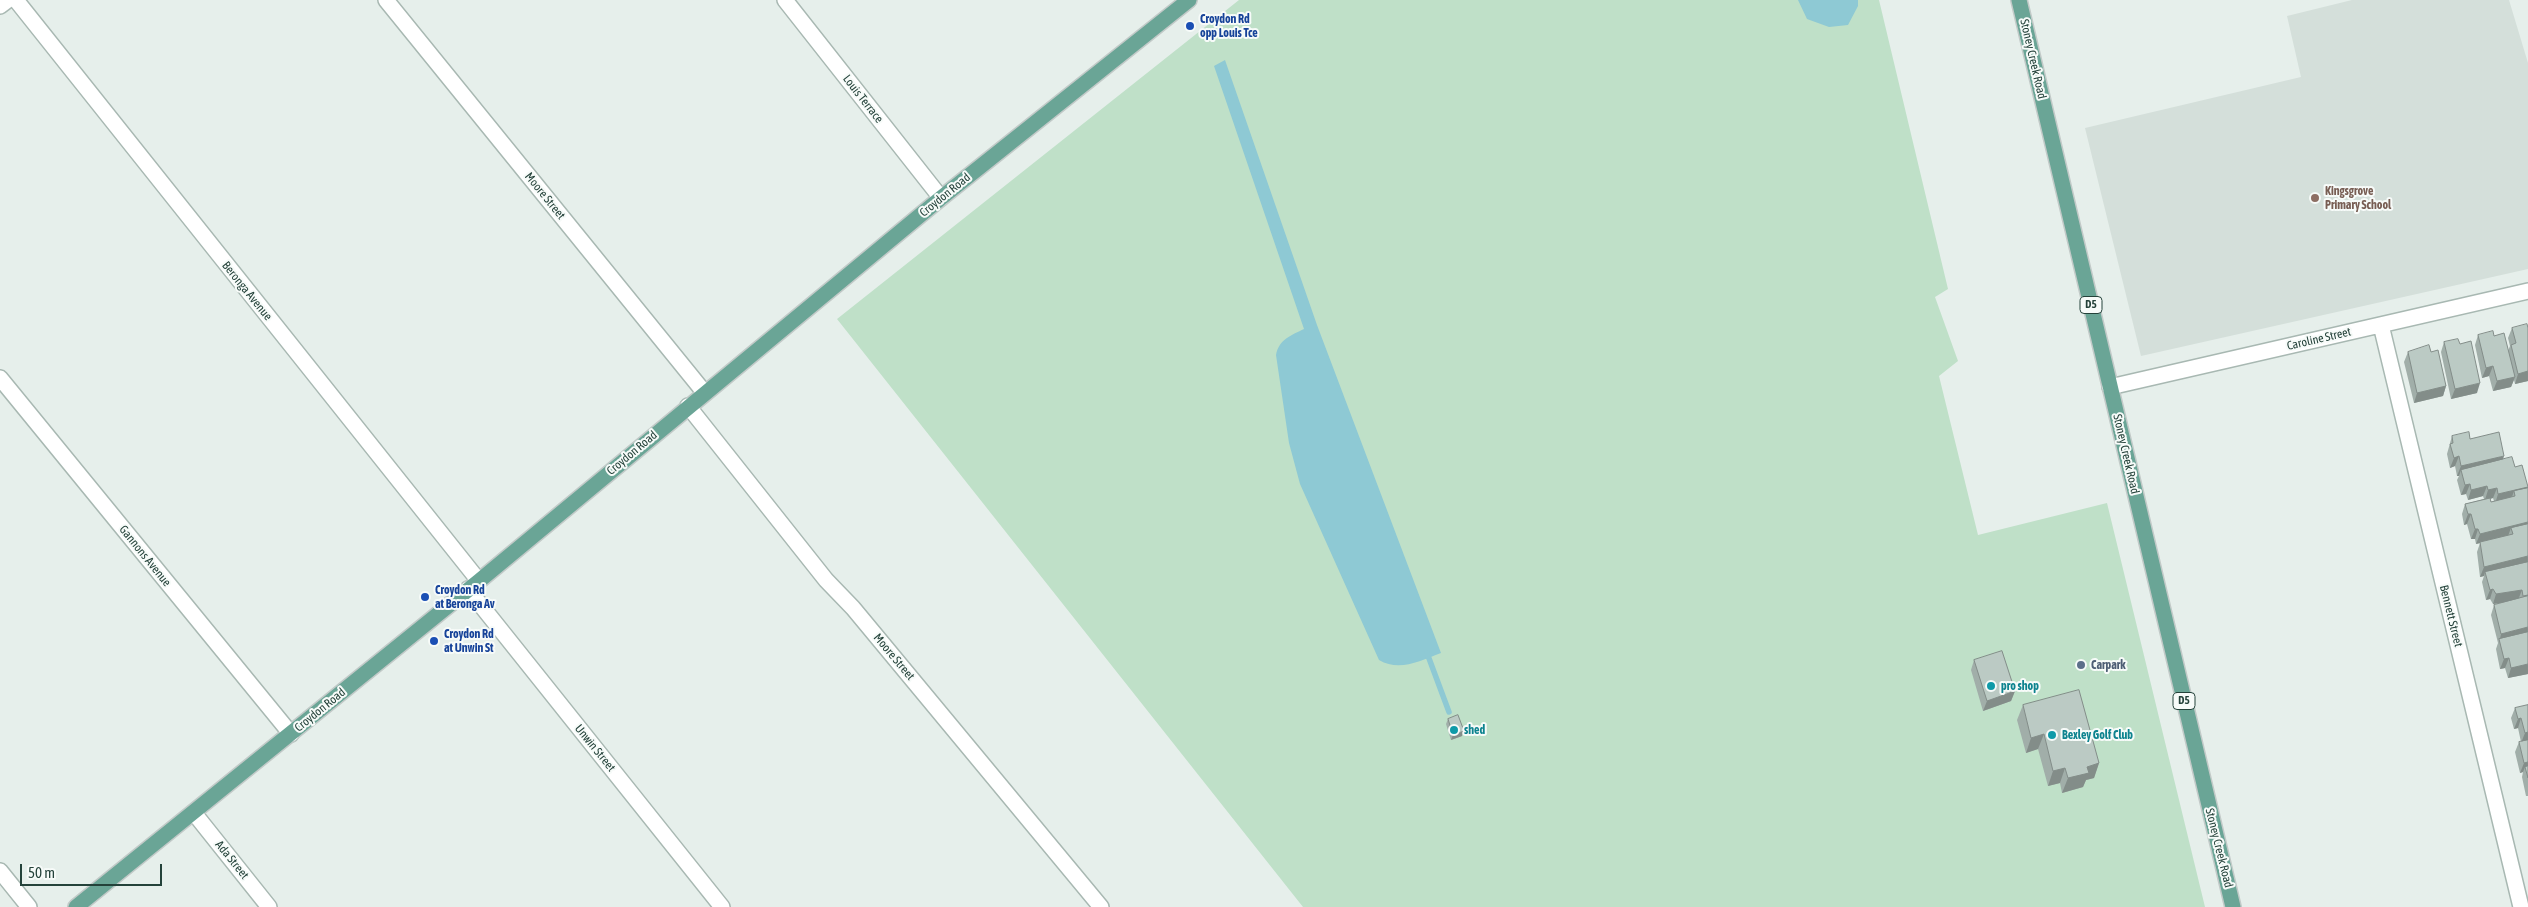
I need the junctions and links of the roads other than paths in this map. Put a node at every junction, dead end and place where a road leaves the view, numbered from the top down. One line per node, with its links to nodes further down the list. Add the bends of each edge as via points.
1 (8, 0): 7 (street)
2 (16, 0): 15 (street, Beronga Avenue)
3 (386, 0): 13 (street, Moore Street)
4 (784, 0): 8 (street, Louis Terrace)
5 (1189, 0): 8 (main road, Croydon Road)
6 (2019, 0): 12 (main road, Stoney Creek Road / D5)
7 (0, 6)
8 (941, 198): 13 (main road, Croydon Road)
9 (2528, 291): 10 (street, Caroline Street)
10 (2381, 325): 12 (street, Caroline Street); 25 (street, Bennett Street)
11 (0, 378): 16 (street, Gannons Avenue)
12 (2110, 387): 24 (main road, Stoney Creek Road / D5)
13 (704, 392): 14 (main road, Croydon Road)
14 (688, 406): 15 (main road, Croydon Road); 23 (street, Moore Street, via 826,580 853,608)
15 (474, 585): 16 (main road, Croydon Road); 22 (street, Unwin Street)
16 (291, 734): 17 (main road, Croydon Road)
17 (194, 813): 20 (main road, Croydon Road); 21 (street, Ada Street)
18 (0, 870): 19 (street)
19 (29, 907)
20 (76, 907)
21 (270, 907)
22 (722, 907)
23 (1101, 907)
24 (2233, 907)
25 (2522, 907)

